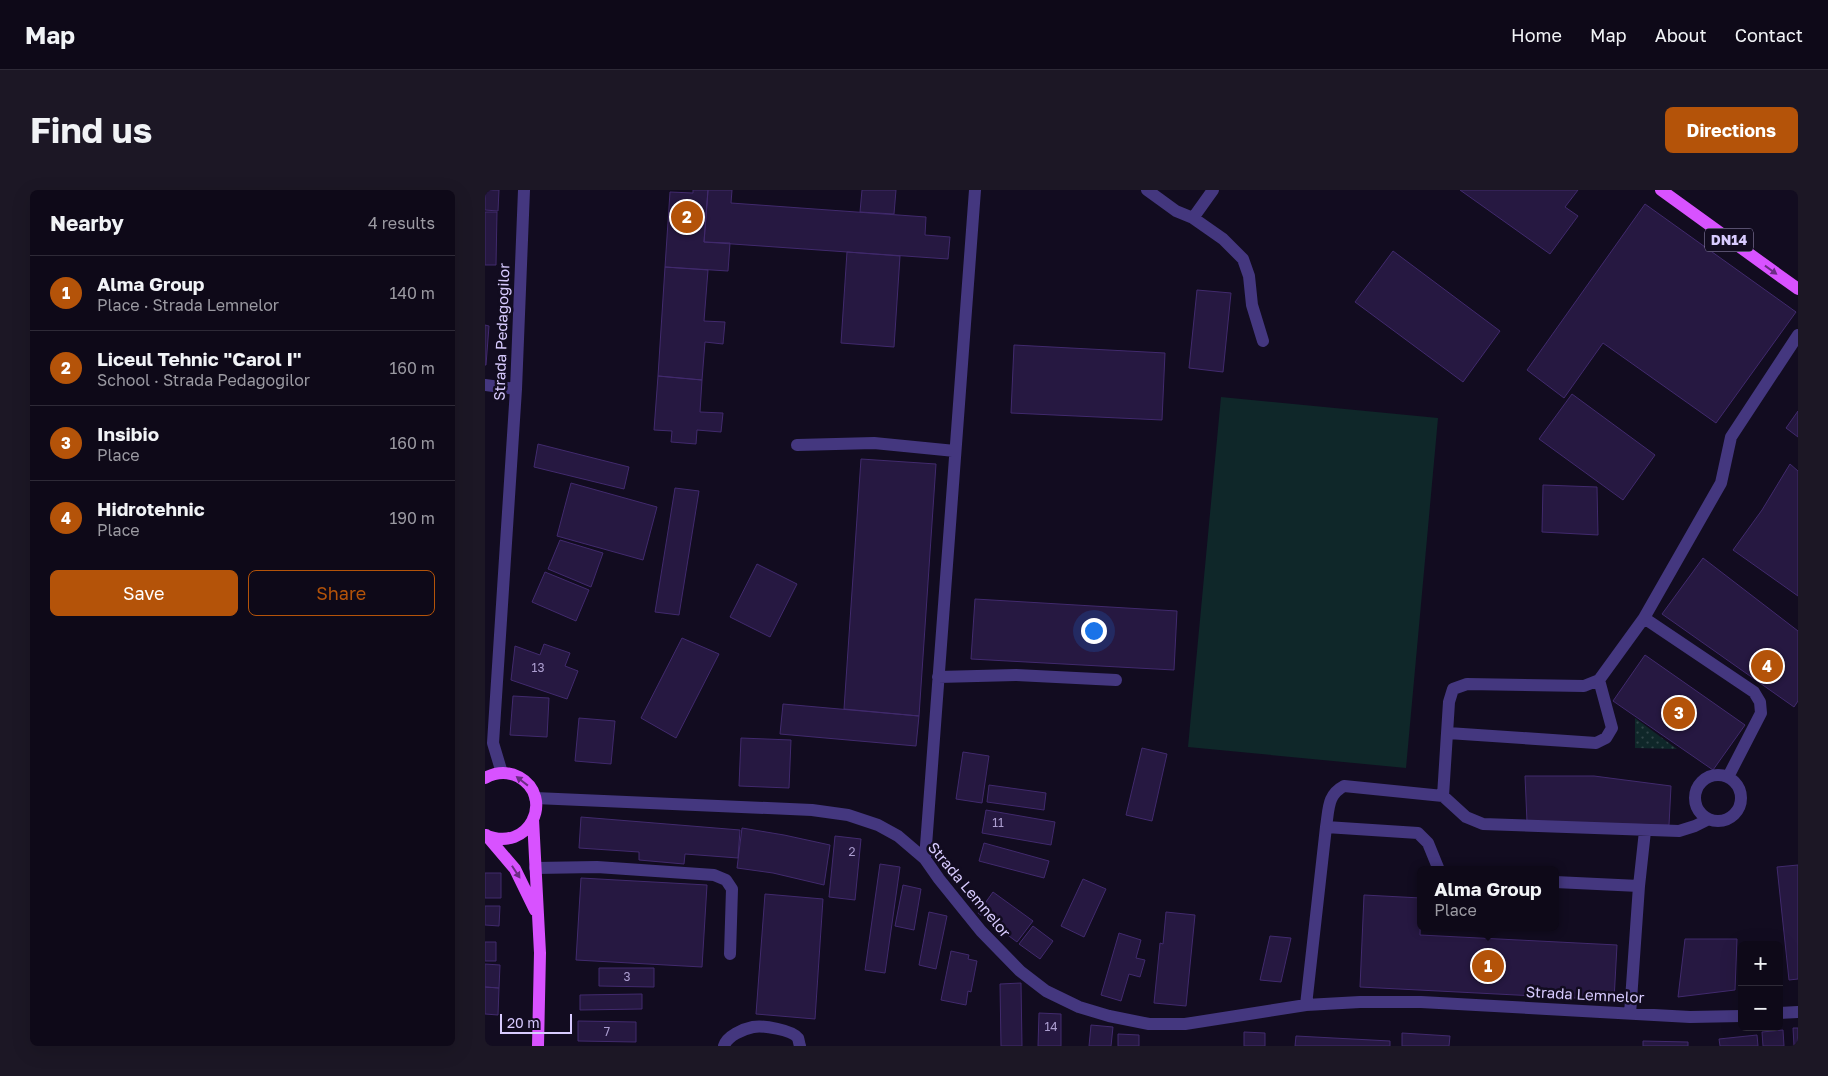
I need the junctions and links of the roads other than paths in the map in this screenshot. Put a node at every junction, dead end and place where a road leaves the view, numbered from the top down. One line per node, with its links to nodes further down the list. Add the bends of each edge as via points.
1 (524, 190): 11 (street, Strada Pedagogilor)
2 (975, 190): 13 (street)
3 (1147, 190): 6 (street, via 1176,211)
4 (1213, 190): 6 (street)
5 (1661, 190): 7 (main road, DN14, one-way to 7)
6 (1193, 218): 9 (street, via 1223,239 1243,259)
7 (1798, 289)
8 (1798, 335): 14 (street, via 1731,437 1721,483)
9 (1263, 341)
10 (485, 385): 11 (street)
11 (516, 389): 20 (street, Strada Pedagogilor, via 493,743)
12 (797, 445): 13 (street, via 874,443)
13 (955, 451): 15 (street)
14 (1644, 618): 17 (street); 21 (street, via 1754,692 1760,702 1761,713)
15 (939, 677): 16 (street, via 1016,675); 30 (street)
16 (1117, 680)
17 (1599, 680): 18 (street, via 1584,686 1467,684 1453,689 1449,702); 18 (street, via 1612,728 1606,738 1596,742)
18 (1448, 733): 23 (street)
19 (485, 768): 20 (main road)
20 (500, 773): 22 (main road); 24 (main road, one-way to 20, via 523,780 513,774)
21 (1728, 777): 26 (street, via 1710,776 1697,788 1695,806); 26 (street, via 1740,791 1739,809 1725,821)
22 (485, 778)
23 (1443, 796): 27 (street, via 1344,786 1331,798); 28 (street, via 1466,817 1483,824)
24 (535, 798): 25 (main road); 30 (street, Strada Lemnelor, via 812,810 879,825)
25 (533, 820): 29 (main road, via 518,836 507,840); 32 (main road)
26 (1707, 820): 28 (street, via 1679,831)
27 (1326, 827): 31 (street, via 1418,833 1428,843); 37 (street)
28 (1645, 831): 34 (street)
29 (485, 835): 35 (main road, one-way to 35, via 515,869)
30 (925, 859): 37 (street, Strada Lemnelor, via 1020,972 1046,991 1079,1007 1149,1024 1185,1024)
31 (1437, 866)
32 (535, 868): 35 (main road); 36 (street, via 597,866 714,875 726,880 732,889)
33 (1559, 882): 34 (street)
34 (1639, 886): 40 (street)
35 (539, 917): 42 (main road)
36 (730, 954)
37 (1306, 1005): 40 (street, Strada Lemnelor, via 1421,1002)
38 (1798, 1012): 39 (street)
39 (1783, 1013)
40 (1630, 1014): 41 (street, Strada Lemnelor)
41 (1738, 1016)
42 (538, 1046)
43 (724, 1046): 44 (street, via 733,1036 754,1027 785,1030 797,1037)
44 (800, 1046)

